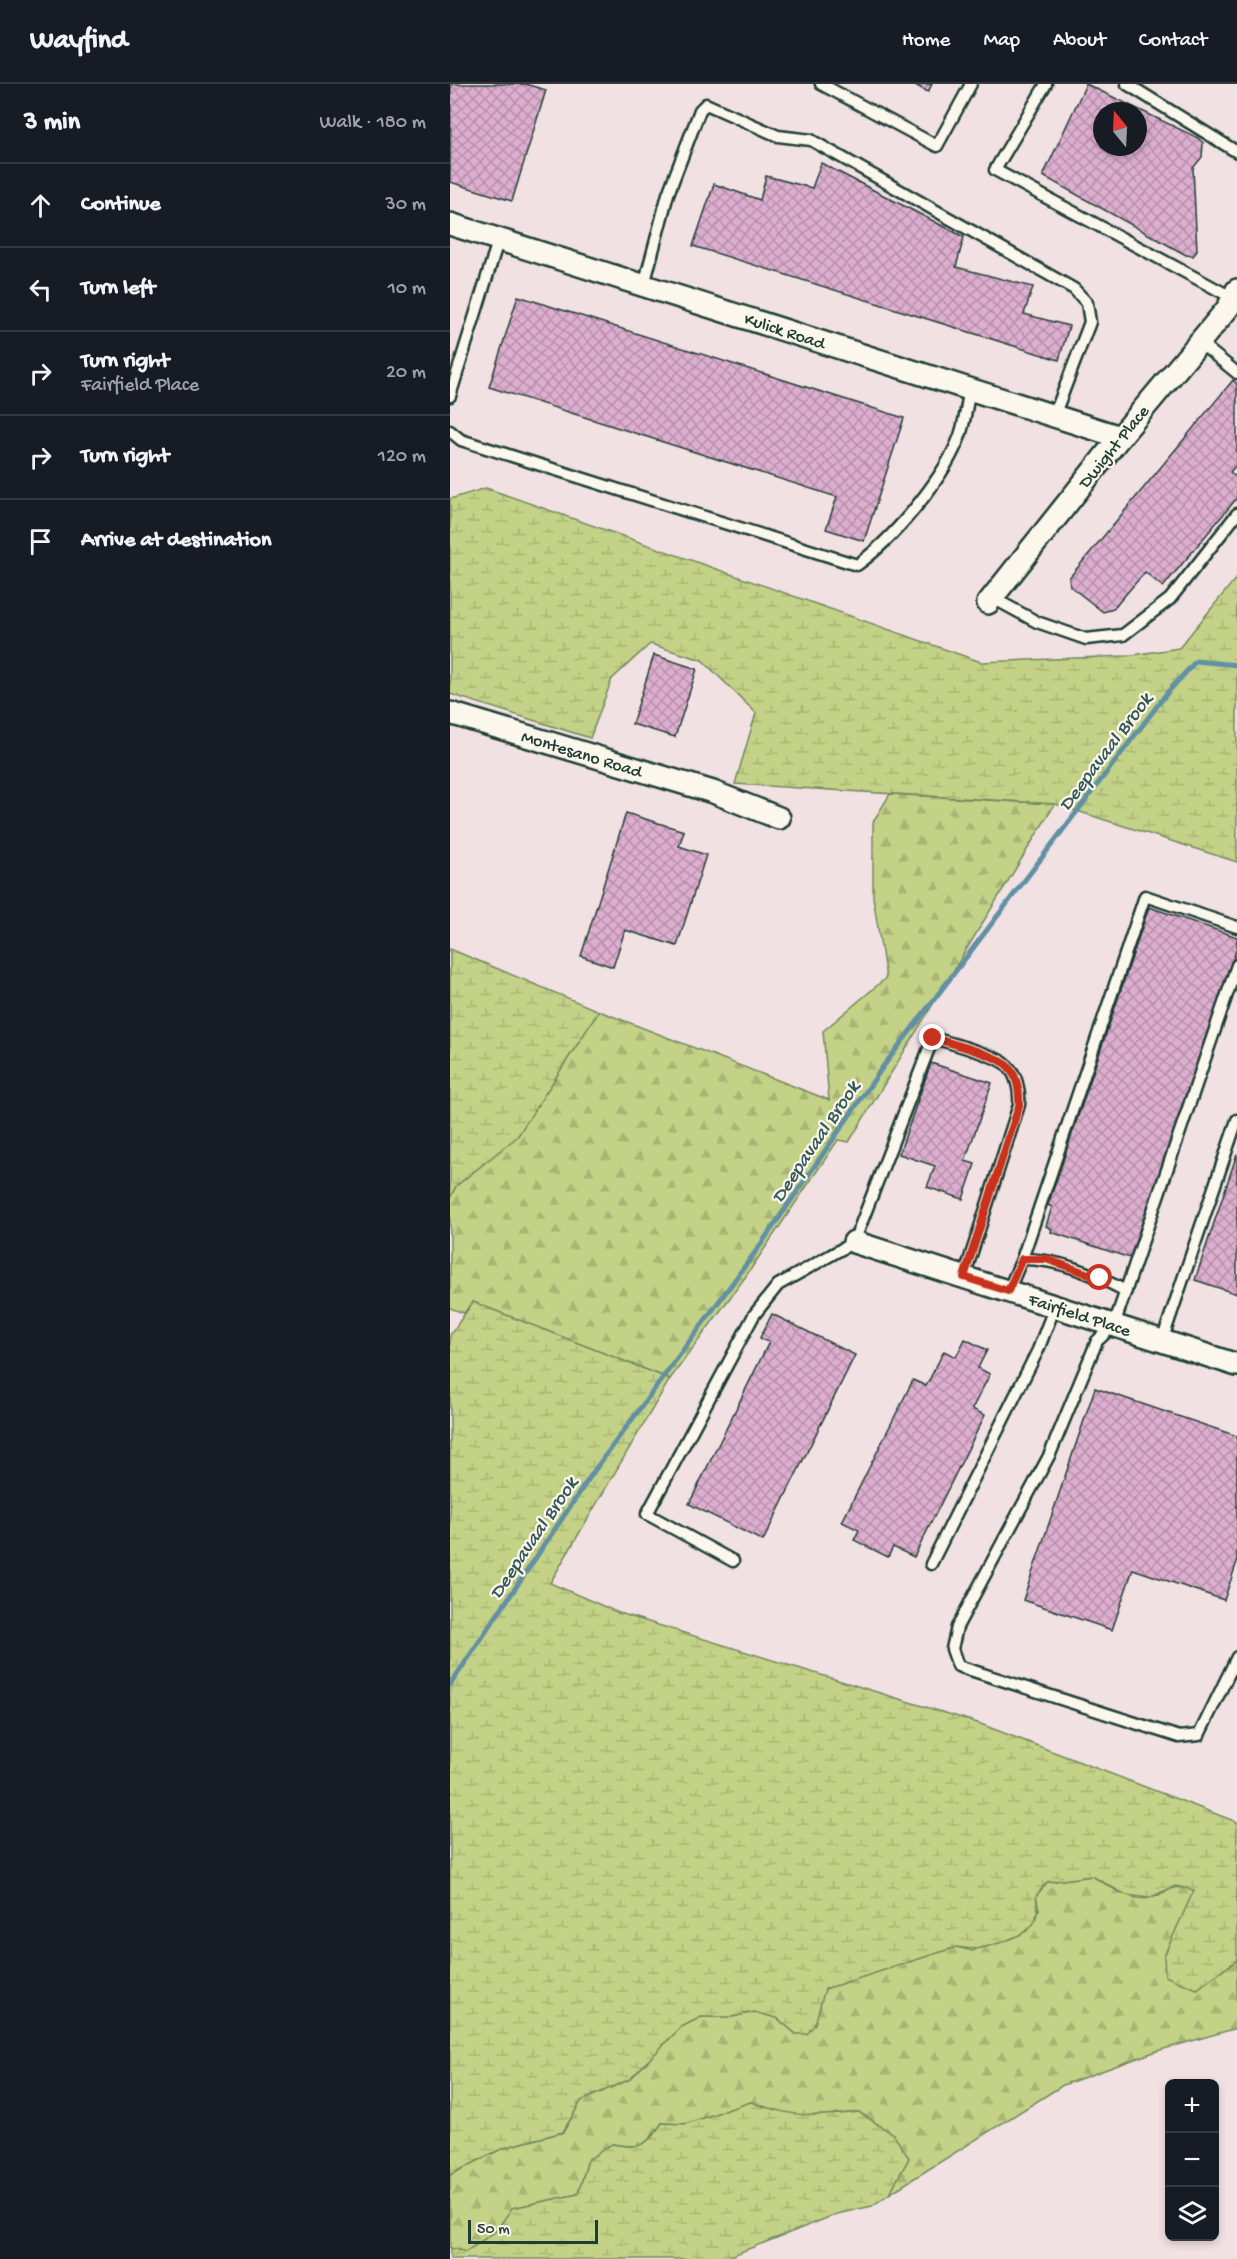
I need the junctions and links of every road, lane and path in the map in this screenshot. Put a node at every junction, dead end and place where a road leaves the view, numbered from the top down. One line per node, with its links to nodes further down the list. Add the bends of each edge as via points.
1 (821, 84): 2 (lane, via 937,146)
2 (971, 84)
3 (1046, 84): 9 (lane, via 995,170)
4 (1127, 84): 5 (lane)
5 (1237, 152)
6 (450, 224): 7 (street, Kulick Road)
7 (499, 238): 8 (street, Kulick Road); 13 (lane)
8 (645, 285): 12 (street, Kulick Road); 14 (lane, via 668,195 700,110 706,104 778,136 811,140 1074,289 1087,303 1090,322)
9 (1236, 292): 10 (street, Dwight Place)
10 (1200, 342): 11 (lane); 16 (street, Dwight Place)
11 (1237, 373)
12 (970, 389): 14 (street, Kulick Road); 15 (lane, via 958,441 944,469 870,556 857,565 461,440)
13 (450, 396)
14 (1054, 416): 16 (street, Kulick Road)
15 (450, 431)
16 (1120, 437): 18 (street, Dwight Place)
17 (1237, 514): 18 (lane, via 1170,599 1123,635 1086,639)
18 (990, 600)
19 (450, 713): 20 (street, Montesano Road, via 713,792)
20 (779, 818)
21 (1237, 927): 25 (lane, via 1145,896)
22 (1237, 965): 28 (lane)
23 (1237, 1120): 31 (lane)
24 (854, 1242): 26 (street, Fairfield Place); 26 (lane, via 933,1038 960,1046 1004,1063 1016,1080 1019,1093 1019,1106); 33 (lane, via 778,1285 754,1315 647,1514)
25 (1022, 1259): 27 (lane); 28 (lane, via 1046,1259)
26 (964, 1277): 27 (street, Fairfield Place)
27 (1008, 1291): 29 (street, Fairfield Place)
28 (1126, 1291): 30 (lane)
29 (1055, 1306): 30 (street, Fairfield Place); 34 (lane, via 1038,1350)
30 (1113, 1325): 31 (street, Fairfield Place); 35 (lane, via 1097,1341 1050,1454 957,1627 952,1649 958,1666 1179,1737 1198,1735)
31 (1162, 1341): 32 (street, Fairfield Place)
32 (1237, 1365)
33 (733, 1562)
34 (931, 1564)
35 (1237, 1657)

